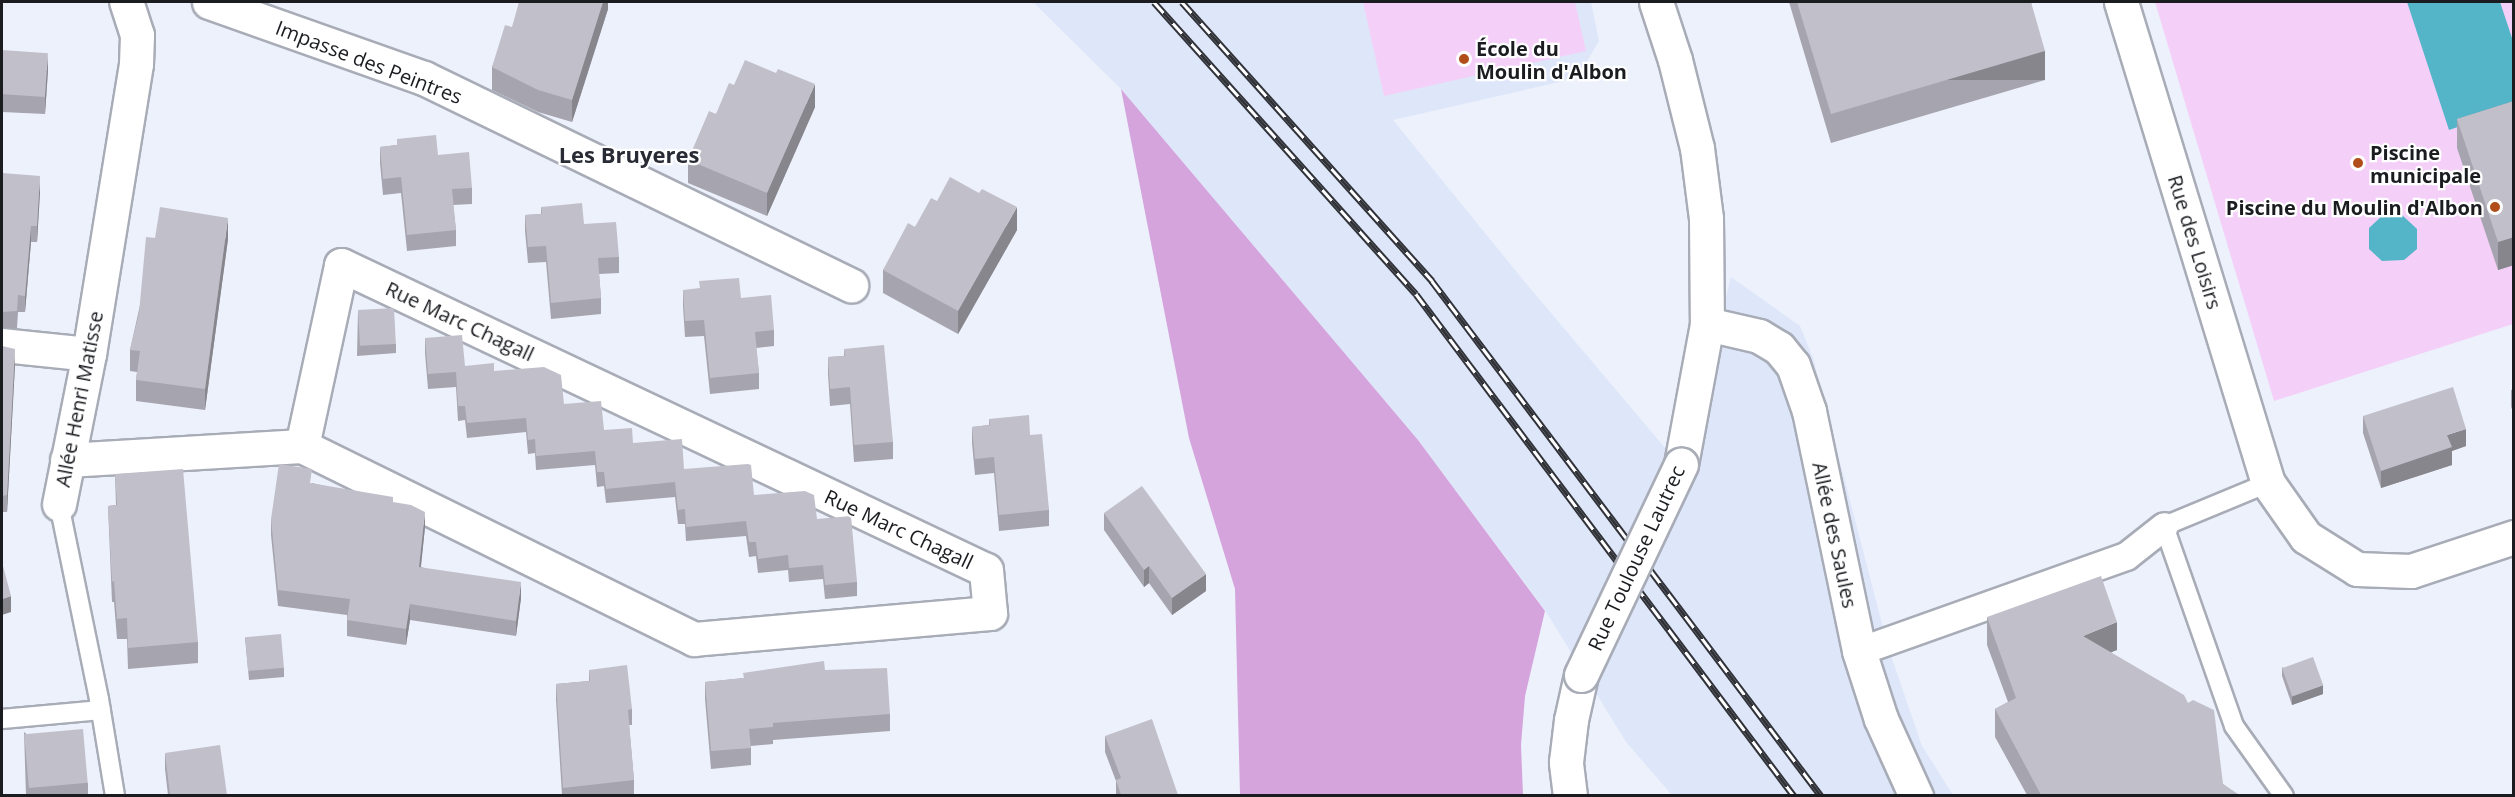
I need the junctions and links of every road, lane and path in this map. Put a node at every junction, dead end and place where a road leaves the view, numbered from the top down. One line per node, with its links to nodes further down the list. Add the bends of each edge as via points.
1 (126, 2): 8 (street, Allée Henri Matisse, via 137,34 136,64)
2 (209, 2): 5 (street, Impasse des Peintres, via 424,78)
3 (1656, 2): 6 (street, Rue Toulouse Lautrec, via 1697,148 1706,218)
4 (2121, 2): 11 (street, Rue des Loisirs)
5 (851, 285)
6 (1707, 324): 15 (street, Allée des Saules, via 1759,336 1779,348 1793,365 1809,411); 19 (street, Rue Toulouse Lautrec, bridge, via 1681,464 1581,675 1566,762)
7 (2, 345): 8 (street)
8 (89, 354): 10 (street, Allée Henri Matisse)
9 (302, 446): 9 (street, Rue Marc Chagall, via 341,266 986,570 990,613 694,639); 10 (street, Rue Marc Chagall)
10 (67, 460): 12 (street, Allée Henri Matisse)
11 (2268, 483): 13 (lane); 14 (street, Rue des Loisirs, via 2306,537 2357,569 2411,571)
12 (59, 504): 16 (lane, Allée Henri Matisse)
13 (2164, 526): 15 (street, via 2126,556); 21 (lane, via 2234,726)
14 (2514, 537)
15 (1859, 651): 20 (street, Allée des Saules, via 1881,718)
16 (101, 710): 17 (lane); 18 (lane, Allée Henri Matisse)
17 (2, 719)
18 (115, 795)
19 (1570, 795)
20 (1916, 795)
21 (2284, 795)

